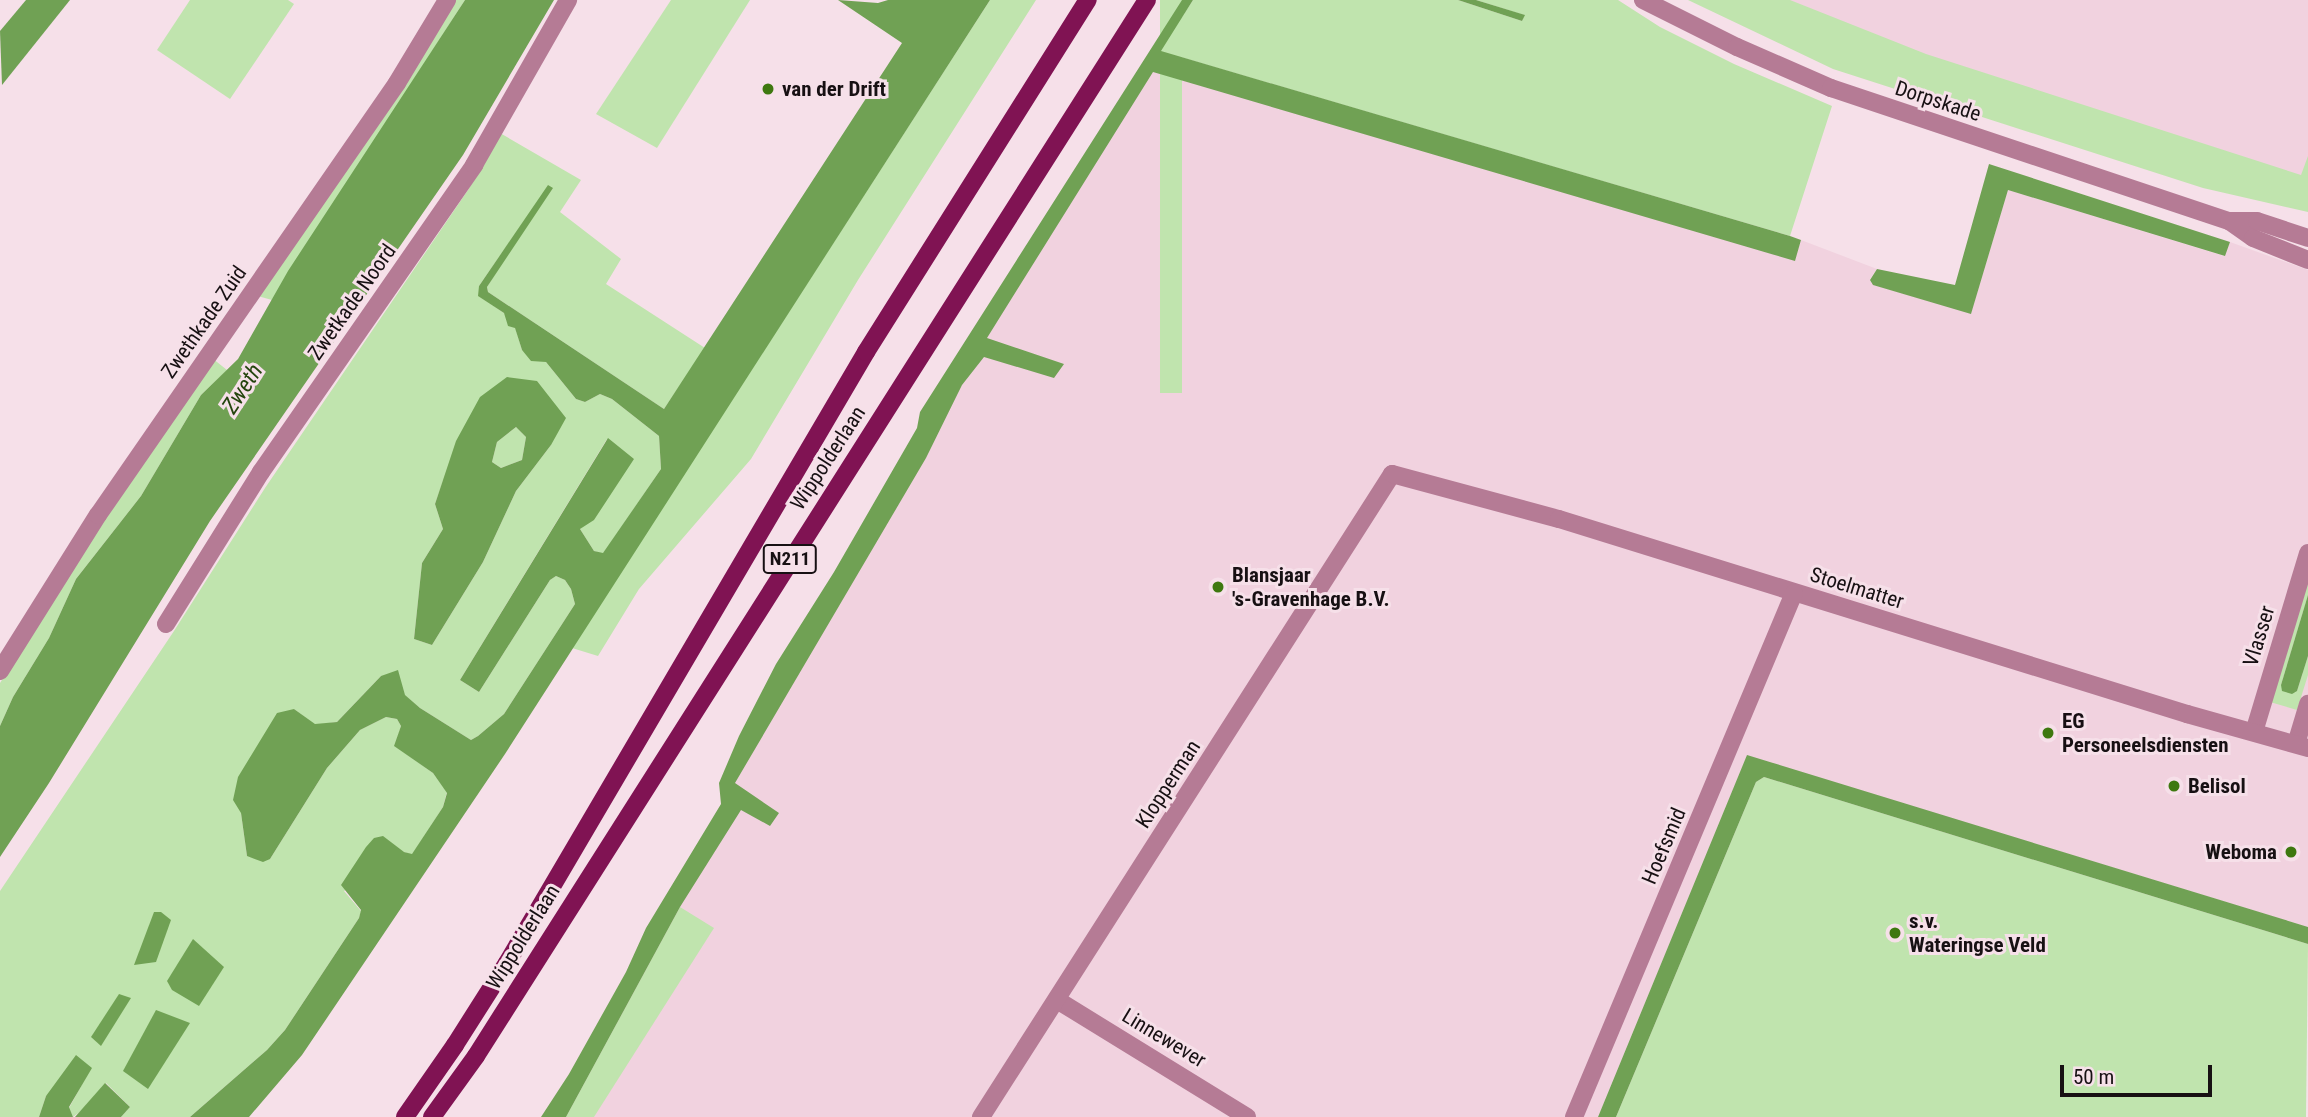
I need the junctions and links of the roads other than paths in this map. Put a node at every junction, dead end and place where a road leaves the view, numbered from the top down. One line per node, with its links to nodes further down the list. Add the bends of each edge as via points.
1 (447, 0): 13 (street, Zwethkade Zuid, via 397,83 98,515)
2 (568, 0): 12 (street, Zwetkade Noord, via 474,165 261,472)
3 (1088, 0): 18 (main road, Wippolderlaan / N211, via 866,352 514,952)
4 (1147, 0): 19 (main road, Wippolderlaan / N211, via 476,1056)
5 (1643, 0): 6 (street, Dorpskade, via 1737,47 1864,100)
6 (2229, 221): 7 (street, Dorpskade, via 2257,222); 8 (street, Dorpskade, via 2253,238)
7 (2308, 238)
8 (2308, 260)
9 (1392, 474): 11 (street, Stoelmatter, via 1559,519); 17 (street, Klopperman)
10 (2308, 553): 15 (street, Vlasser)
11 (1794, 593): 15 (street, Stoelmatter); 22 (street, Hoefsmid)
12 (166, 625)
13 (0, 671)
14 (2308, 704): 16 (street)
15 (2254, 732): 16 (street, Stoelmatter)
16 (2302, 746)
17 (1057, 1000): 20 (street, Klopperman); 21 (street, Linnewever)
18 (404, 1117)
19 (432, 1117)
20 (981, 1117)
21 (1247, 1117)
22 (1574, 1117)

